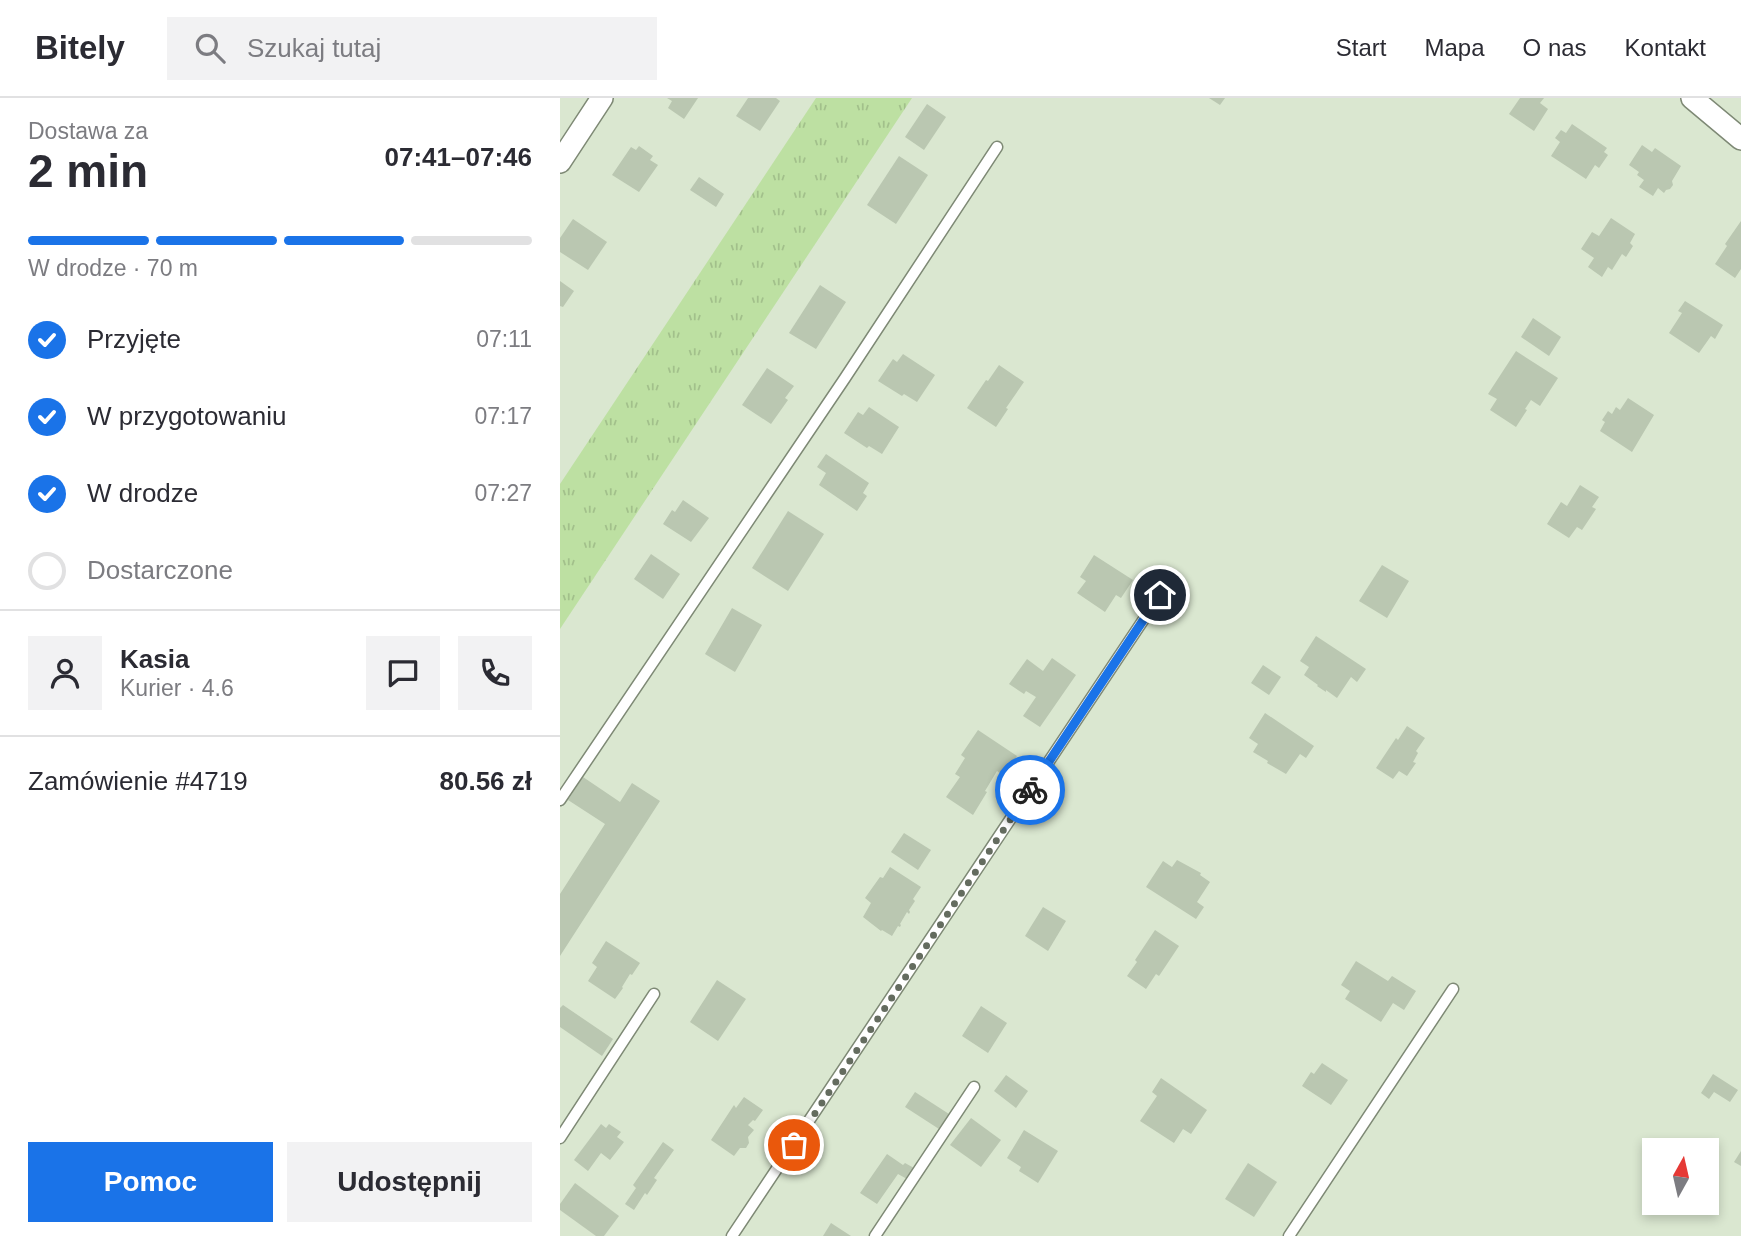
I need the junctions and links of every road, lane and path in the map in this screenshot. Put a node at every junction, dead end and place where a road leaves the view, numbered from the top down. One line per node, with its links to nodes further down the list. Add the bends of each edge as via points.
1 (602, 98): 5 (street)
2 (1692, 98): 3 (street)
3 (1741, 139)
4 (997, 147): 7 (lane)
5 (560, 162)
6 (1160, 595): 12 (lane)
7 (560, 800)
8 (1453, 989): 14 (lane)
9 (654, 994): 11 (lane)
10 (974, 1087): 13 (lane)
11 (560, 1138)
12 (732, 1236)
13 (876, 1236)
14 (1289, 1236)

